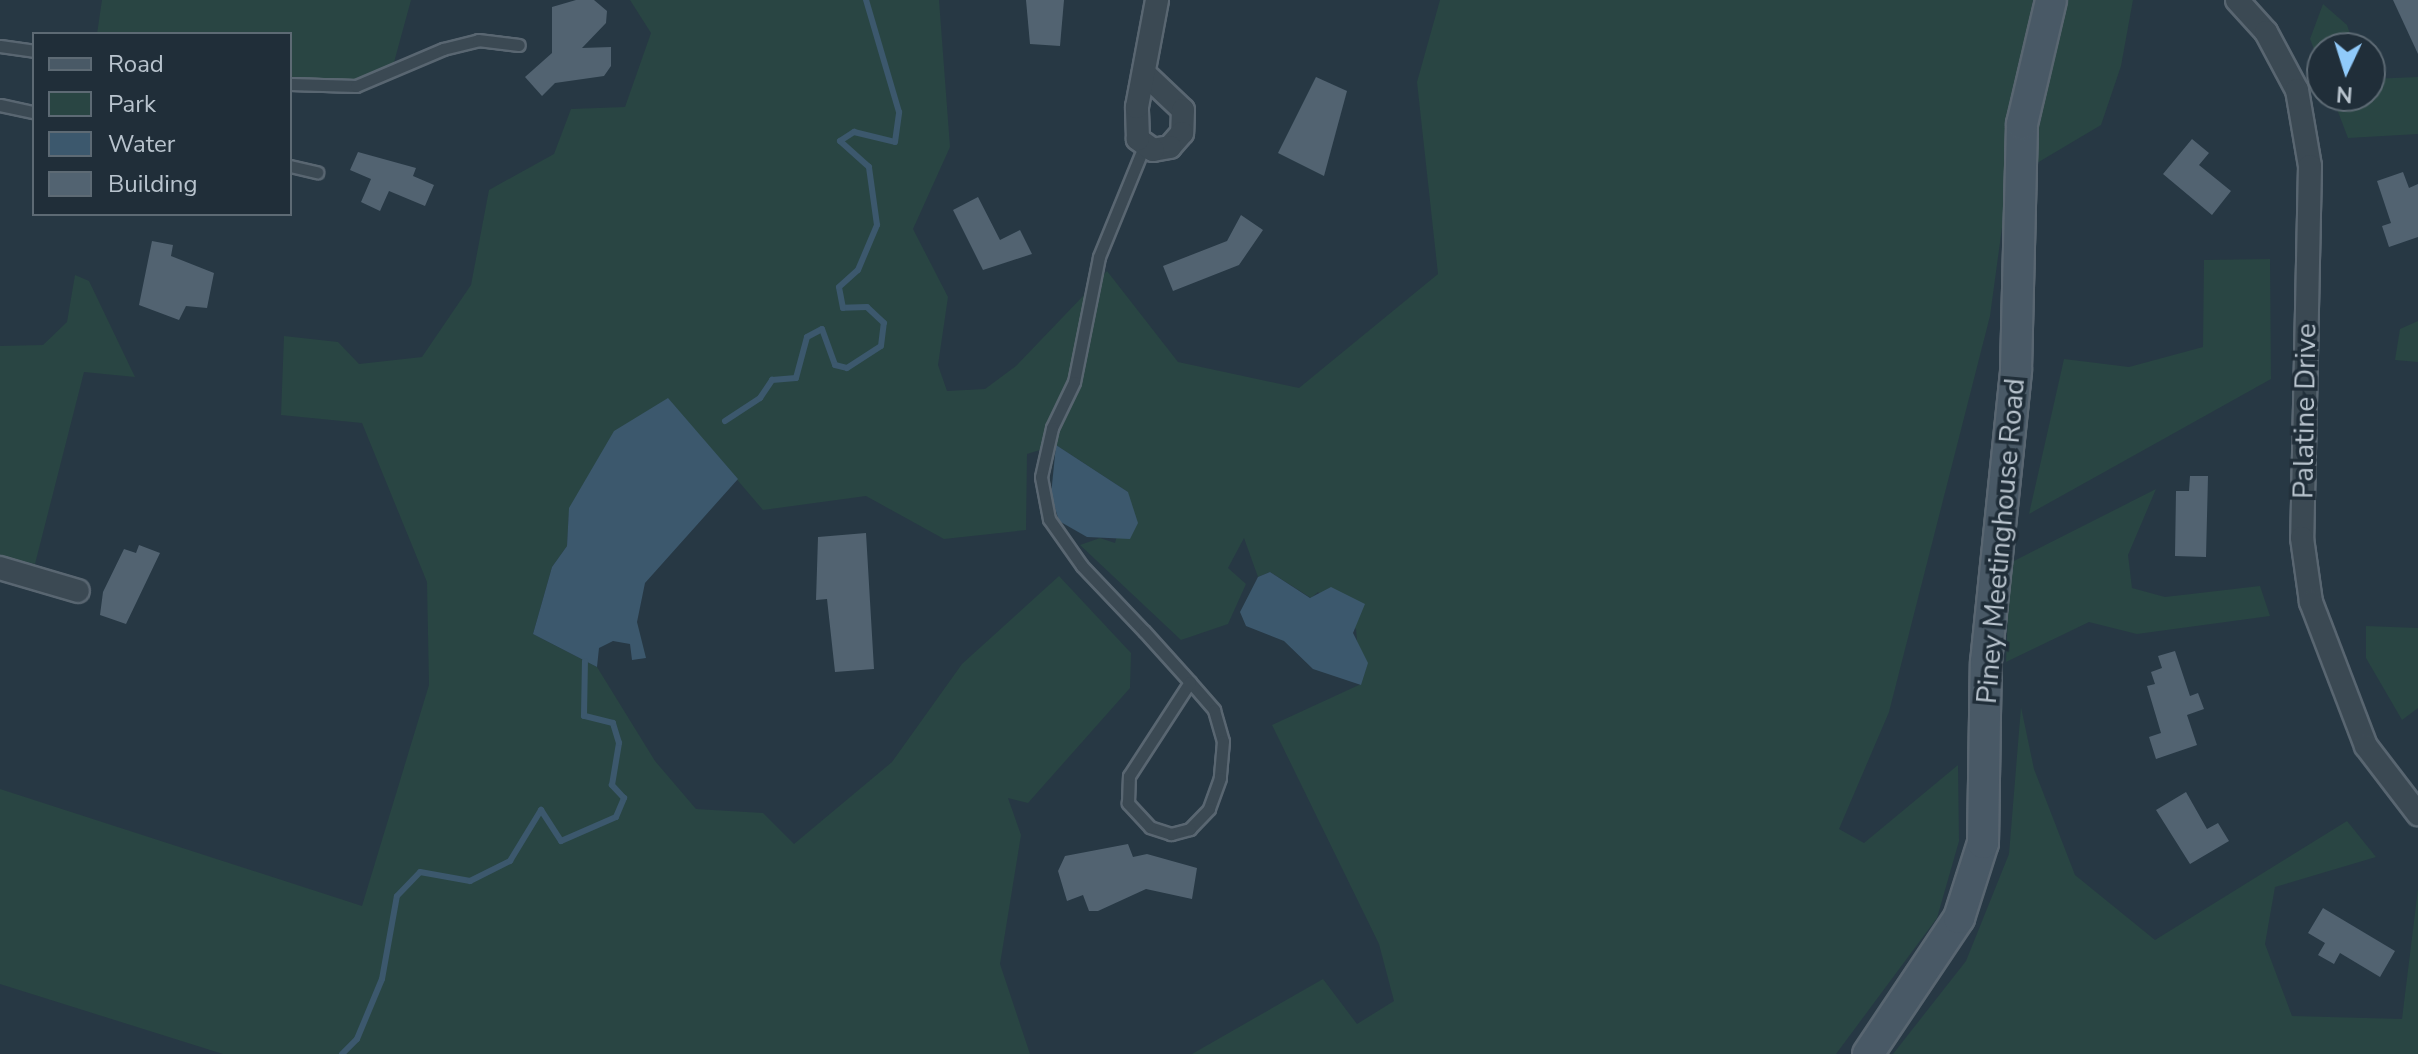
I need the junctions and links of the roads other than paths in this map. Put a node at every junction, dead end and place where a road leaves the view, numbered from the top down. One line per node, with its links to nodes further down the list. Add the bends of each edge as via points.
1 (1157, 0): 7 (street)
2 (2051, 0): 18 (main road, Piney Meetinghouse Road, via 2022,124 2016,370 1986,662 1983,843 1959,918)
3 (2237, 0): 17 (street, Palatine Drive, via 2266,32 2297,90 2310,166 2302,538 2311,602 2366,746)
4 (519, 45): 8 (lane, via 478,40 356,86)
5 (0, 46): 6 (lane)
6 (32, 51)
7 (1145, 74): 11 (street, via 1137,107 1138,139); 11 (street, via 1183,110 1182,133 1170,147)
8 (292, 84)
9 (0, 105): 10 (lane)
10 (32, 112)
11 (1145, 144): 16 (lane, via 1099,257 1074,382 1052,428 1041,477 1049,519 1082,566)
12 (292, 166): 13 (lane)
13 (317, 172)
14 (0, 568): 15 (street)
15 (78, 591)
16 (1190, 682): 16 (lane, via 1214,710 1223,741 1220,778 1209,809 1190,829 1171,834 1150,827 1128,803 1129,776)
17 (2418, 814)
18 (1868, 1054)

